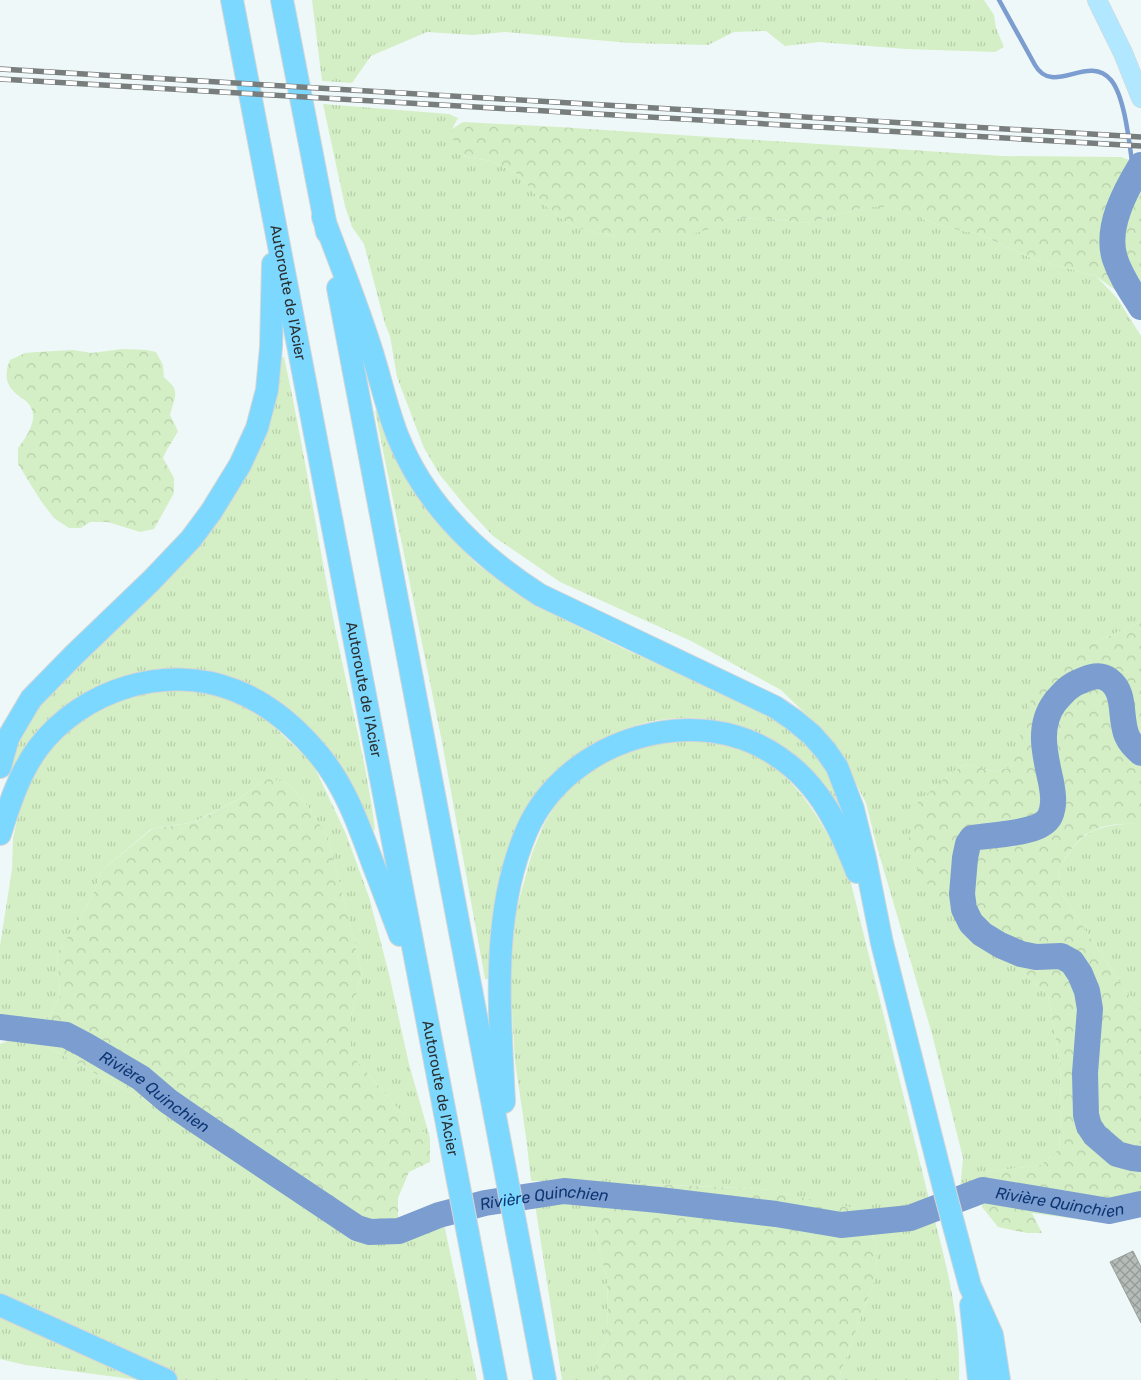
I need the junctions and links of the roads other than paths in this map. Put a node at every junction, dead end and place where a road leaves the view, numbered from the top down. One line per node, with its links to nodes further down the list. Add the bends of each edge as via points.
1 (232, 0): 6 (highway, Autoroute de l'Acier)
2 (282, 0): 5 (highway)
3 (1097, 0): 4 (main road)
4 (1141, 98)
5 (324, 217): 9 (highway, via 398,437 416,474 444,515 486,557 540,595 758,699 812,735 837,767 851,801); 11 (highway)
6 (274, 220): 7 (highway, via 267,390 257,428 240,465 191,539 31,699 8,738); 10 (highway, Autoroute de l'Acier)
7 (0, 767)
8 (0, 834): 10 (highway, via 26,766 51,733 78,710 114,691 153,682 196,680 235,690 289,723 332,773 362,832)
9 (882, 943): 11 (highway, via 850,853 832,815 809,783 780,757 760,745 719,732 679,730 634,738 579,766 548,796 528,829 511,884 502,930 500,982); 12 (highway)
10 (422, 994): 15 (highway, Autoroute de l'Acier)
11 (507, 1180): 16 (highway)
12 (970, 1286): 17 (highway); 18 (highway, via 992,1335)
13 (0, 1305): 14 (highway)
14 (166, 1380)
15 (496, 1380)
16 (545, 1380)
17 (979, 1380)
18 (999, 1380)

